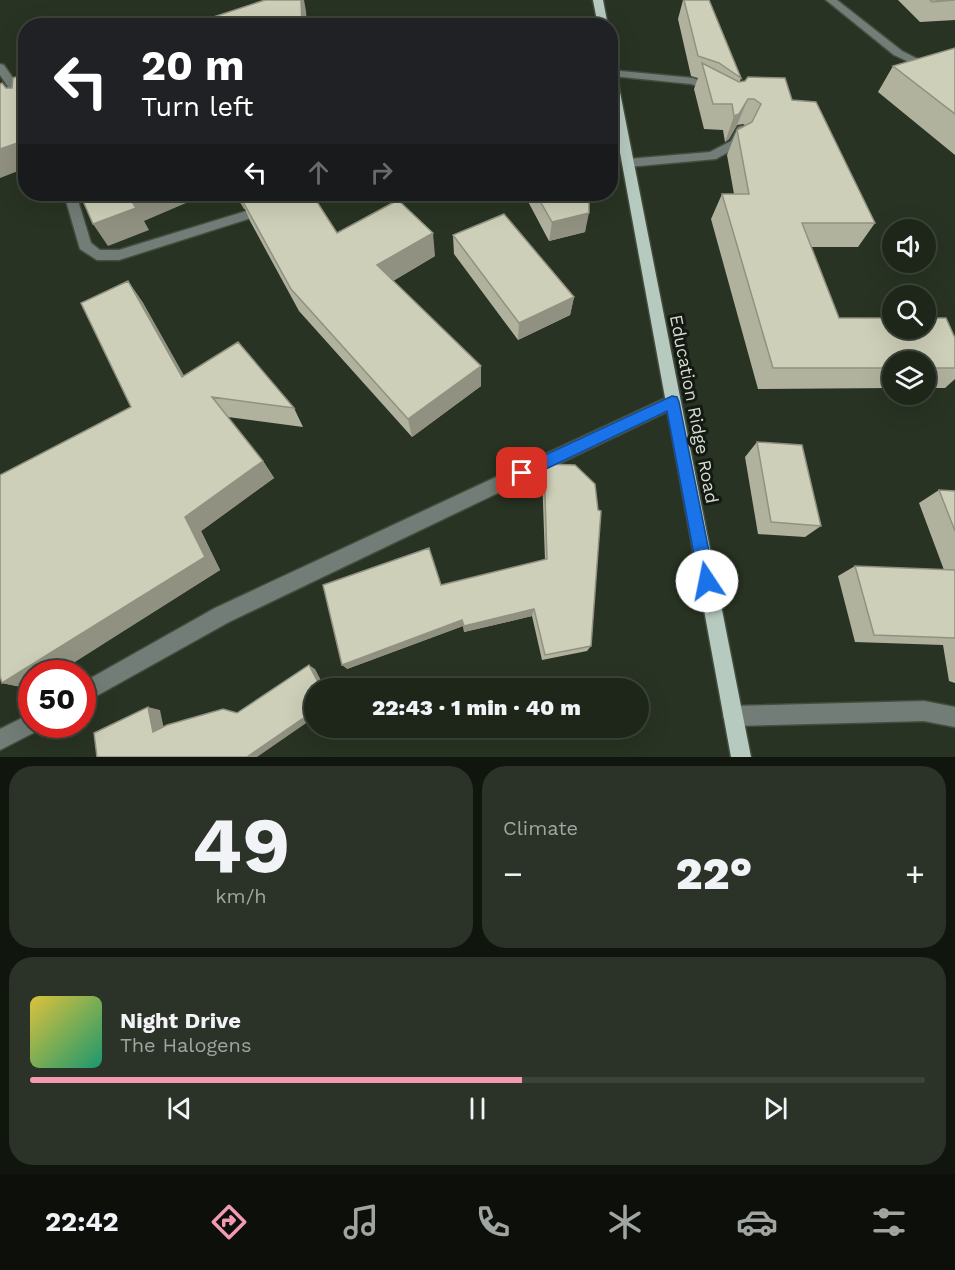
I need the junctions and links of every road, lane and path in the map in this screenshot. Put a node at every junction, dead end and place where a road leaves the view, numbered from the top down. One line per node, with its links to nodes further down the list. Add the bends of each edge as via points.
1 (598, 0): 3 (main road)
2 (831, 0): 4 (street, via 898,53 920,64)
3 (601, 18)
4 (955, 65)
5 (0, 67): 7 (street)
6 (618, 71): 8 (street, via 693,81)
7 (18, 94)
8 (724, 97)
9 (618, 108): 11 (main road, Education Ridge Road)
10 (742, 130): 11 (street, via 735,143 712,156)
11 (628, 163): 14 (main road, Education Ridge Road)
12 (72, 201): 13 (street, via 85,246 96,255 119,255)
13 (282, 204)
14 (672, 402): 15 (street, via 222,615); 16 (main road, Education Ridge Road)
15 (96, 686)
16 (733, 716): 17 (street, via 924,711); 20 (main road, Education Ridge Road)
17 (955, 717)
18 (18, 730): 19 (street)
19 (0, 740)
20 (741, 757)

